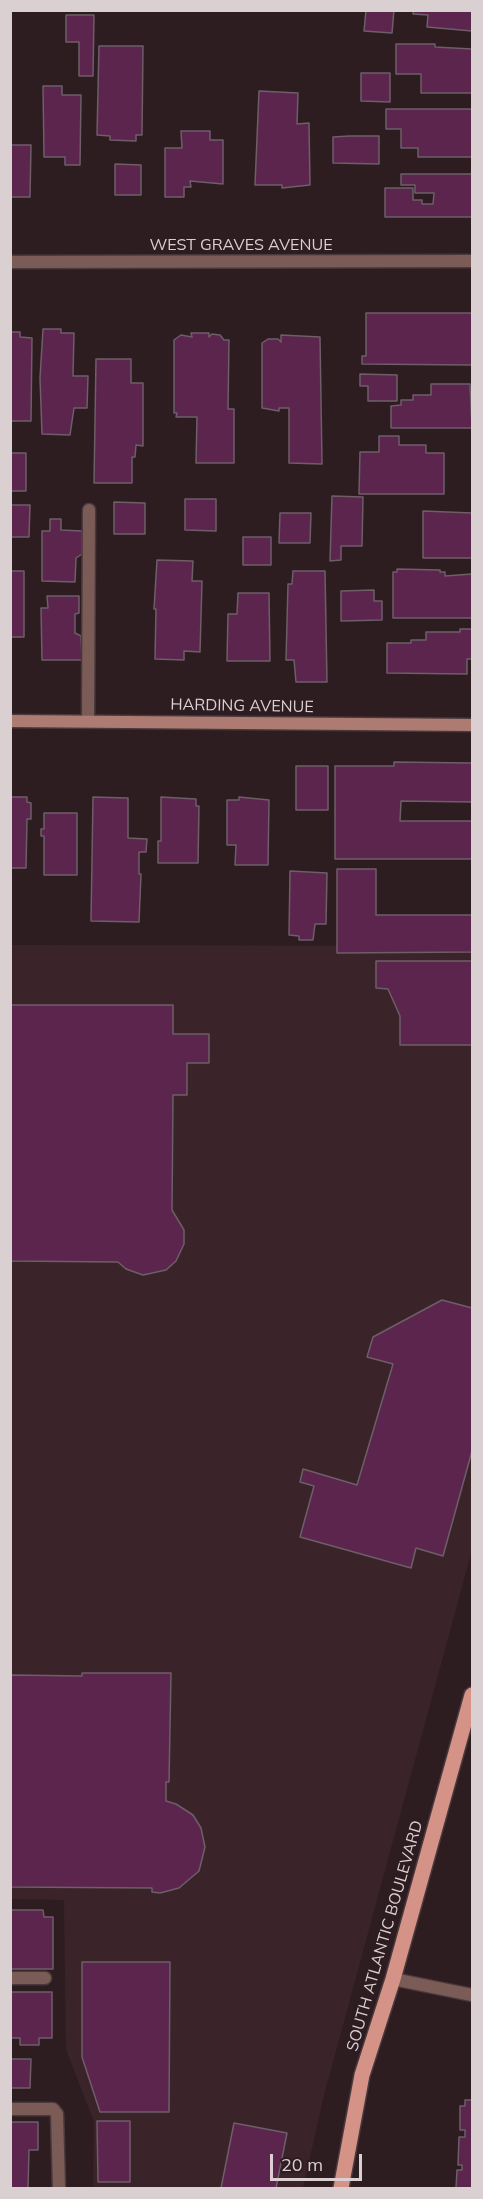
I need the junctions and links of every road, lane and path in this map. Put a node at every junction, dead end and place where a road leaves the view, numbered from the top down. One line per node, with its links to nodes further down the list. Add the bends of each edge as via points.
1 (472, 261): 2 (street, WEST GRAVES AVENUE)
2 (10, 262)
3 (89, 510): 4 (street)
4 (88, 721): 5 (street, HARDING AVENUE); 6 (street, HARDING AVENUE)
5 (10, 722)
6 (472, 725)
7 (472, 1695): 10 (main road, SOUTH ATLANTIC BOULEVARD)
8 (10, 1978): 9 (street)
9 (45, 1978)
10 (393, 1979): 11 (street); 14 (main road, SOUTH ATLANTIC BOULEVARD, via 362,2075)
11 (472, 1995)
12 (10, 2109): 13 (street, via 53,2109 57,2114)
13 (59, 2188)
14 (341, 2188)

